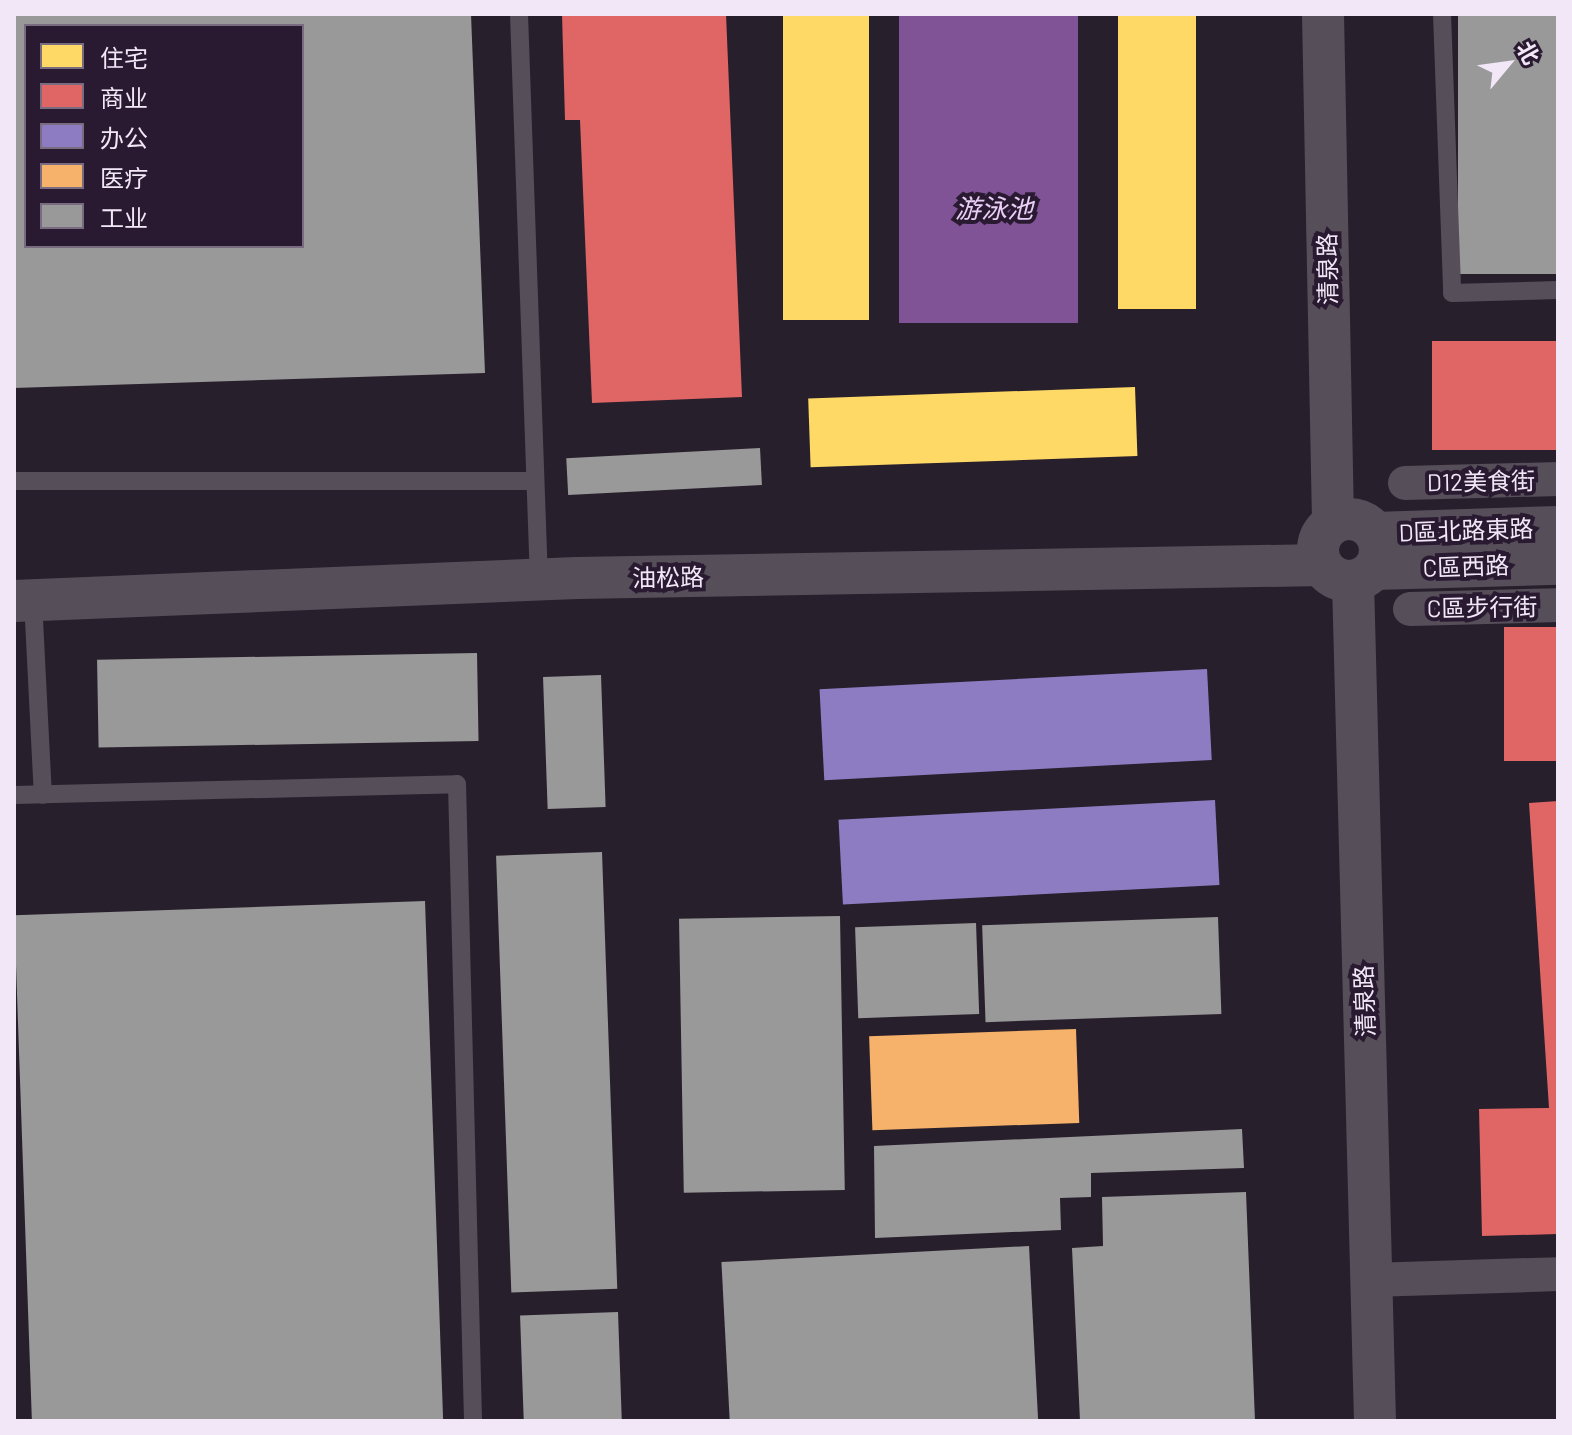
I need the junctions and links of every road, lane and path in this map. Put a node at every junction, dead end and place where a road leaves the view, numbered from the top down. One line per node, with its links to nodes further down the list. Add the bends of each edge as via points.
1 (519, 14): 8 (lane)
2 (1323, 14): 11 (street, 清泉路)
3 (1348, 14): 11 (street, 清泉路)
4 (1442, 14): 5 (lane, via 1452,293)
5 (1558, 290)
6 (1558, 479): 9 (street, D12美食街)
7 (14, 481): 8 (lane)
8 (535, 481): 13 (lane)
9 (1405, 483)
10 (1558, 527): 11 (street, D區北路東路)
11 (1348, 547): 12 (street, C區西路); 13 (street, 油松路); 20 (street, 清泉路)
12 (1558, 564)
13 (539, 567): 14 (street, 油松路)
14 (20, 592): 18 (lane)
15 (1558, 605): 16 (street, C區步行街)
16 (1410, 609)
17 (14, 795): 18 (lane)
18 (43, 795): 21 (lane, via 457,784)
19 (1558, 1274): 20 (street)
20 (1371, 1280): 22 (street, 清泉路)
21 (473, 1421)
22 (1375, 1421)

